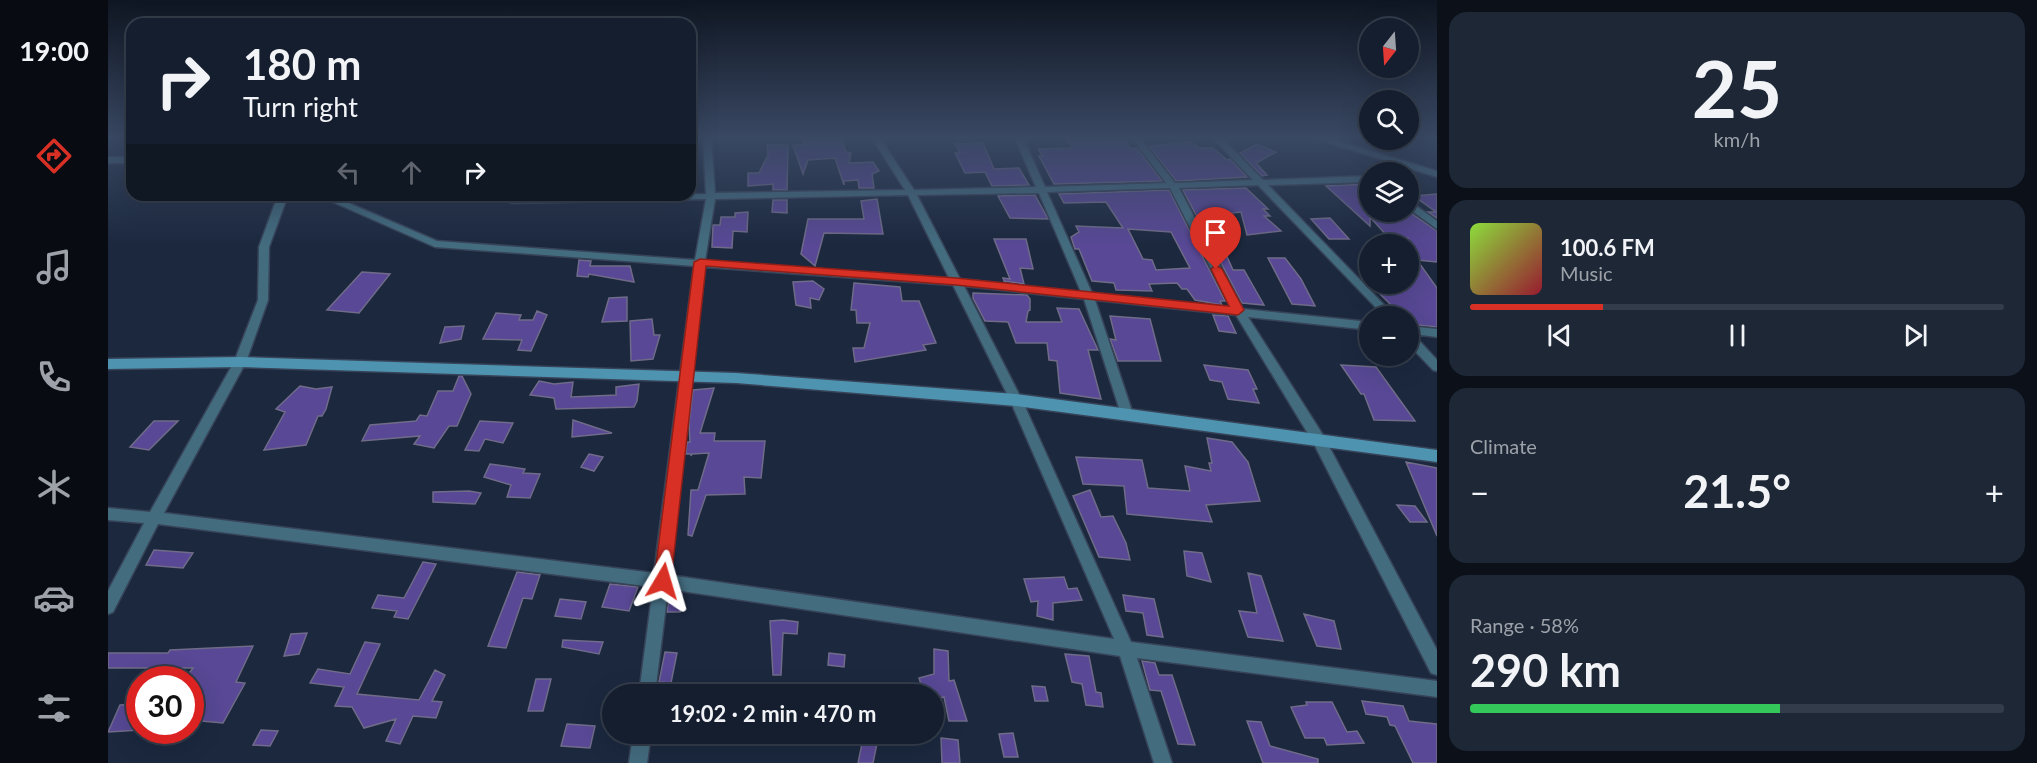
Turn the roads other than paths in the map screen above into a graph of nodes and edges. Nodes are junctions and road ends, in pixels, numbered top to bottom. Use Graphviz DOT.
graph roads {
  1 [pos="709,174"];
  2 [pos="899,174"];
  3 [pos="1034,174"];
  4 [pos="1163,174"];
  5 [pos="1252,174"];
  6 [pos="1359,179"];
  7 [pos="1260,182"];
  8 [pos="1173,186"];
  9 [pos="1041,190"];
  10 [pos="911,192"];
  11 [pos="696,196"];
  12 [pos="711,196"];
  13 [pos="281,201"];
  14 [pos="336,201"];
  15 [pos="1419,212"];
  16 [pos="1437,226"];
  17 [pos="700,262"];
  18 [pos="956,282"];
  19 [pos="1088,295"];
  20 [pos="1380,306"];
  21 [pos="1238,310"];
  22 [pos="1359,325"];
  23 [pos="1419,331"];
  24 [pos="1437,333"];
  25 [pos="1419,348"];
  26 [pos="240,362"];
  27 [pos="108,364"];
  28 [pos="1437,367"];
  29 [pos="687,376"];
  30 [pos="1016,400"];
  31 [pos="1127,414"];
  32 [pos="1318,439"];
  33 [pos="1437,456"];
  34 [pos="108,514"];
  35 [pos="154,518"];
  36 [pos="663,581"];
  37 [pos="108,607"];
  38 [pos="1126,649"];
  39 [pos="1437,667"];
  40 [pos="648,684"];
  41 [pos="1437,689"];
  42 [pos="641,744"];
  43 [pos="638,763"];
  44 [pos="1163,763"];
  1 -- 12 [label="street"];
  2 -- 10 [label="street"];
  3 -- 9 [label="street"];
  4 -- 8 [label="street"];
  5 -- 7 [label="street"];
  6 -- 7 [label="street"];
  7 -- 8 [label="street"];
  7 -- 20 [label="street"];
  8 -- 9 [label="street"];
  8 -- 21 [label="street"];
  9 -- 10 [label="street"];
  9 -- 19 [label="street"];
  10 -- 12 [label="street"];
  10 -- 18 [label="street"];
  11 -- 12 [label="street"];
  12 -- 17 [label="street"];
  13 -- 26 [label="street"];
  14 -- 17 [label="street"];
  15 -- 16 [label="street"];
  17 -- 18 [label="street"];
  17 -- 29 [label="street"];
  18 -- 19 [label="street"];
  18 -- 30 [label="street"];
  19 -- 21 [label="street"];
  19 -- 31 [label="street"];
  21 -- 22 [label="street"];
  21 -- 32 [label="street"];
  23 -- 24 [label="street"];
  25 -- 28 [label="street"];
  26 -- 27 [label="main road"];
  26 -- 29 [label="main road"];
  26 -- 35 [label="street"];
  29 -- 30 [label="main road"];
  29 -- 36 [label="street"];
  30 -- 31 [label="main road"];
  30 -- 38 [label="street"];
  31 -- 32 [label="main road"];
  32 -- 33 [label="main road"];
  32 -- 39 [label="street"];
  34 -- 35 [label="street"];
  35 -- 36 [label="street"];
  35 -- 37 [label="street"];
  36 -- 38 [label="street"];
  36 -- 40 [label="street"];
  38 -- 41 [label="street"];
  38 -- 44 [label="street"];
  42 -- 43 [label="street"];
}
